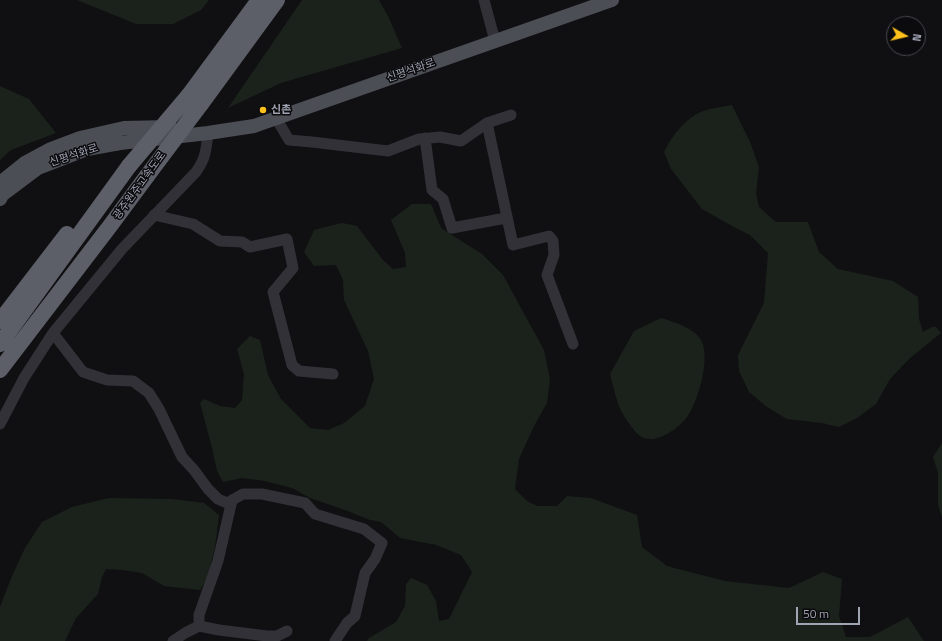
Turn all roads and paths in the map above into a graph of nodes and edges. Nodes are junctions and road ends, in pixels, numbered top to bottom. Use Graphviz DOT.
graph roads {
  1 [pos="259,0"];
  2 [pos="277,0"];
  3 [pos="484,0"];
  4 [pos="612,0"];
  5 [pos="495,41"];
  6 [pos="195,100"];
  7 [pos="511,115"];
  8 [pos="276,118"];
  9 [pos="487,123"];
  10 [pos="208,133"];
  11 [pos="425,138"];
  12 [pos="119,179"];
  13 [pos="0,183"];
  14 [pos="0,199"];
  15 [pos="154,215"];
  16 [pos="506,218"];
  17 [pos="0,321"];
  18 [pos="53,333"];
  19 [pos="0,344"];
  20 [pos="573,344"];
  21 [pos="0,370"];
  22 [pos="333,374"];
  23 [pos="0,424"];
  24 [pos="232,500"];
  25 [pos="199,626"];
  26 [pos="287,630"];
  27 [pos="268,638"];
  28 [pos="173,641"];
  29 [pos="335,641"];
  1 -- 6 [label="highway, 광주원주고속도로"];
  2 -- 6 [label="highway, 광주원주고속도로"];
  3 -- 5 [label="street"];
  4 -- 5 [label="main road, 신평석화로"];
  5 -- 8 [label="main road, 신평석화로"];
  6 -- 12 [label="highway, 광주원주고속도로, bridge"];
  6 -- 21 [label="highway, 광주원주고속도로, bridge"];
  7 -- 9 [label="street"];
  8 -- 10 [label="main road, 신평석화로"];
  8 -- 11 [label="street"];
  9 -- 11 [label="street"];
  9 -- 16 [label="street"];
  10 -- 13 [label="main road, 신평석화로"];
  10 -- 14 [label="main road, 신평석화로"];
  10 -- 15 [label="street"];
  11 -- 16 [label="street"];
  12 -- 17 [label="highway"];
  12 -- 19 [label="highway, 광주원주고속도로"];
  15 -- 18 [label="street"];
  15 -- 22 [label="street"];
  16 -- 20 [label="street"];
  18 -- 23 [label="street"];
  18 -- 24 [label="street"];
  24 -- 25 [label="street"];
  24 -- 29 [label="street"];
  25 -- 27 [label="street"];
  25 -- 28 [label="street"];
  26 -- 27 [label="street"];
}
